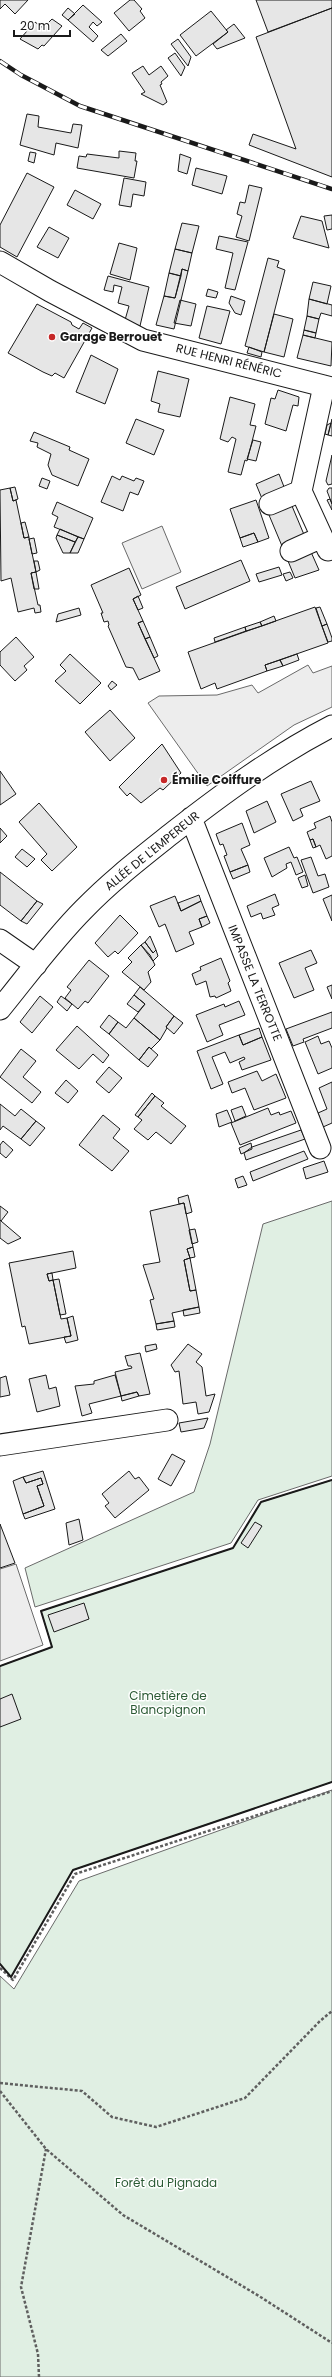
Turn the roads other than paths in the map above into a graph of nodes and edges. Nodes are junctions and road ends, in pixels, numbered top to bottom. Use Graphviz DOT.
graph roads {
  1 [pos="0,262"];
  2 [pos="328,387"];
  3 [pos="301,491"];
  4 [pos="270,504"];
  5 [pos="291,551"];
  6 [pos="332,726"];
  7 [pos="191,818"];
  8 [pos="0,940"];
  9 [pos="36,965"];
  10 [pos="0,1009"];
  11 [pos="320,1148"];
  12 [pos="167,1420"];
  13 [pos="0,1445"];
  1 -- 2 [label="street, RUE HENRI RÉNÉRIC"];
  2 -- 3 [label="street"];
  3 -- 4 [label="street"];
  3 -- 5 [label="street"];
  6 -- 7 [label="street, ALLÉE DE L'EMPEREUR"];
  7 -- 9 [label="street, ALLÉE DE L'EMPEREUR"];
  7 -- 11 [label="street, IMPASSE LA TERROTTE"];
  8 -- 9 [label="street"];
  9 -- 10 [label="street, ALLÉE DE L'EMPEREUR"];
  12 -- 13 [label="street"];
}
